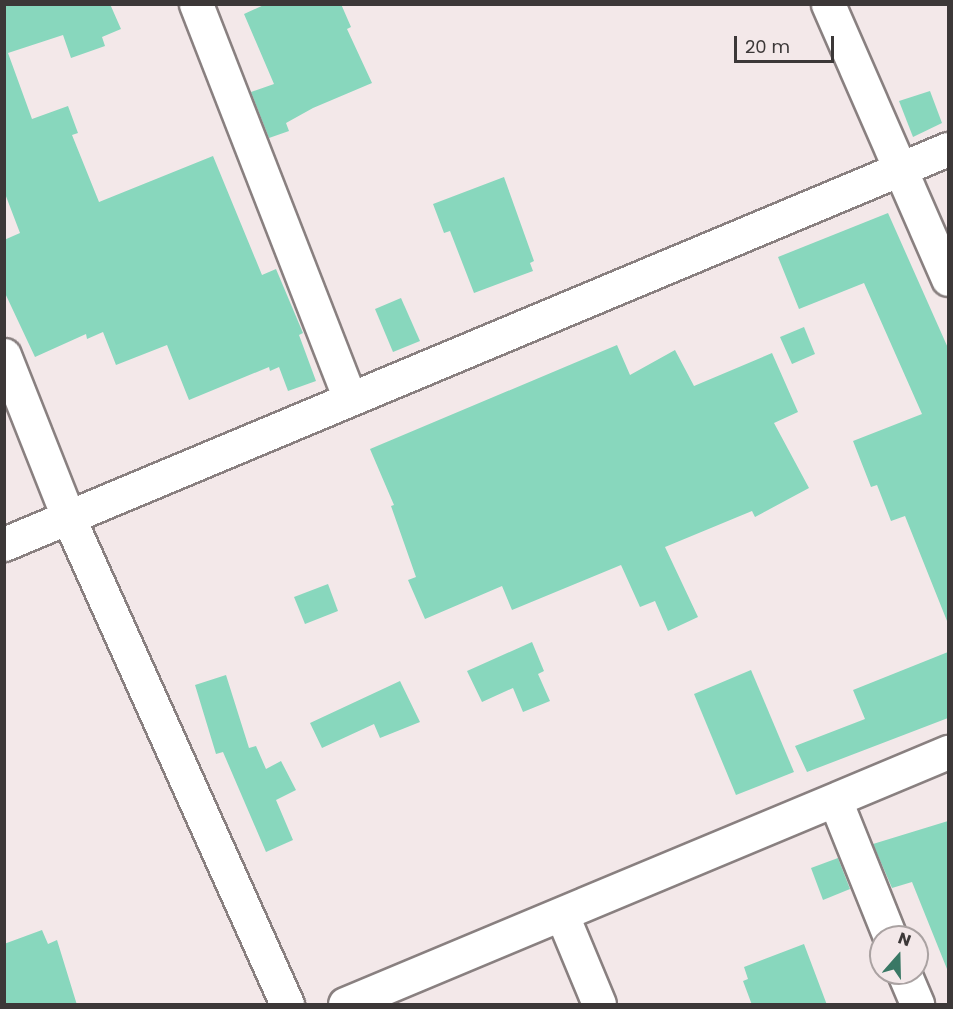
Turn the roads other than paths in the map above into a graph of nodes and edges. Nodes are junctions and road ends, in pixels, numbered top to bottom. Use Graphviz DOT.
graph roads {
  1 [pos="195,4"];
  2 [pos="828,4"];
  3 [pos="948,149"];
  4 [pos="899,170"];
  5 [pos="948,279"];
  6 [pos="4,355"];
  7 [pos="350,398"];
  8 [pos="69,519"];
  9 [pos="4,544"];
  10 [pos="948,752"];
  11 [pos="835,801"];
  12 [pos="562,915"];
  13 [pos="885,925"];
  14 [pos="909,985"];
  15 [pos="287,1005"];
  16 [pos="345,1005"];
  17 [pos="599,1005"];
  18 [pos="917,1005"];
  1 -- 7 [label="street"];
  2 -- 4 [label="street"];
  3 -- 4 [label="street"];
  4 -- 5 [label="street"];
  4 -- 7 [label="street"];
  6 -- 8 [label="street"];
  7 -- 8 [label="street"];
  8 -- 9 [label="street"];
  8 -- 15 [label="street"];
  10 -- 11 [label="street"];
  11 -- 12 [label="street"];
  11 -- 13 [label="street"];
  12 -- 16 [label="street"];
  12 -- 17 [label="street"];
  14 -- 18 [label="street"];
}
